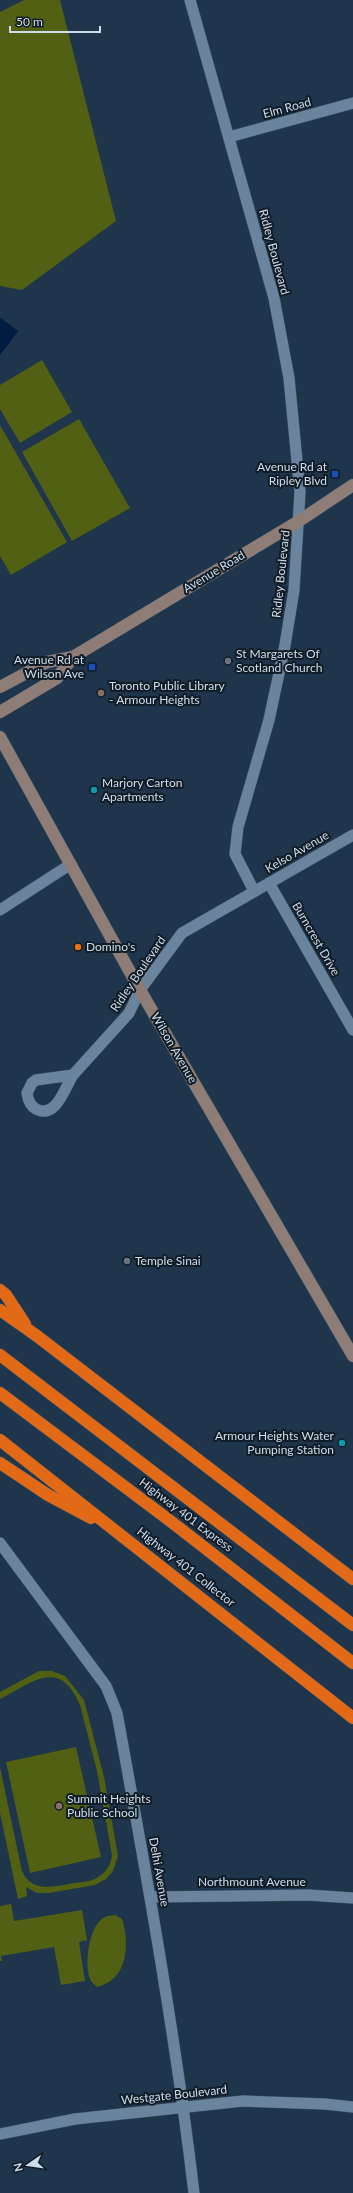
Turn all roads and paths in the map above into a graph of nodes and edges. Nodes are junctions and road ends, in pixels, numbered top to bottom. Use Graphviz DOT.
graph roads {
  1 [pos="190,0"];
  2 [pos="353,103"];
  3 [pos="229,137"];
  4 [pos="353,485"];
  5 [pos="298,521"];
  6 [pos="73,657"];
  7 [pos="0,687"];
  8 [pos="0,712"];
  9 [pos="0,737"];
  10 [pos="353,835"];
  11 [pos="71,864"];
  12 [pos="269,882"];
  13 [pos="254,891"];
  14 [pos="0,910"];
  15 [pos="140,990"];
  16 [pos="353,1030"];
  17 [pos="73,1075"];
  18 [pos="0,1290"];
  19 [pos="0,1310"];
  20 [pos="28,1330"];
  21 [pos="0,1355"];
  22 [pos="353,1356"];
  23 [pos="0,1393"];
  24 [pos="0,1440"];
  25 [pos="0,1463"];
  26 [pos="117,1531"];
  27 [pos="0,1543"];
  28 [pos="353,1579"];
  29 [pos="353,1625"];
  30 [pos="353,1663"];
  31 [pos="353,1718"];
  32 [pos="150,1897"];
  33 [pos="353,1898"];
  34 [pos="184,2106"];
  35 [pos="353,2107"];
  36 [pos="0,2134"];
  37 [pos="194,2193"];
  1 -- 3 [label="street, Ridley Boulevard"];
  2 -- 3 [label="street, Elm Road"];
  3 -- 5 [label="street, Ridley Boulevard"];
  4 -- 5 [label="main road, Avenue Road"];
  5 -- 6 [label="main road, Avenue Road"];
  5 -- 13 [label="street, Ridley Boulevard"];
  6 -- 7 [label="main road, Avenue Road"];
  6 -- 8 [label="main road, Avenue Road"];
  9 -- 11 [label="main road, Wilson Avenue"];
  10 -- 12 [label="street, Kelso Avenue"];
  11 -- 14 [label="street"];
  11 -- 15 [label="main road, Wilson Avenue"];
  12 -- 13 [label="street, Kelso Avenue"];
  12 -- 16 [label="street, Burncrest Drive"];
  13 -- 15 [label="street, Ridley Boulevard"];
  15 -- 17 [label="street, Ridley Boulevard"];
  15 -- 22 [label="main road, Wilson Avenue"];
  18 -- 20 [label="highway"];
  19 -- 20 [label="highway"];
  20 -- 28 [label="highway"];
  21 -- 29 [label="highway, Highway 401 Express"];
  23 -- 30 [label="highway, Highway 401 Express"];
  24 -- 26 [label="highway, Highway 401 Collector"];
  25 -- 26 [label="highway"];
  26 -- 31 [label="highway, Highway 401 Collector"];
  27 -- 32 [label="street, Delhi Avenue"];
  32 -- 33 [label="street, Northmount Avenue"];
  32 -- 34 [label="street, Delhi Avenue"];
  34 -- 35 [label="street, Westgate Boulevard"];
  34 -- 36 [label="street, Westgate Boulevard"];
  34 -- 37 [label="street, Delhi Avenue"];
}
